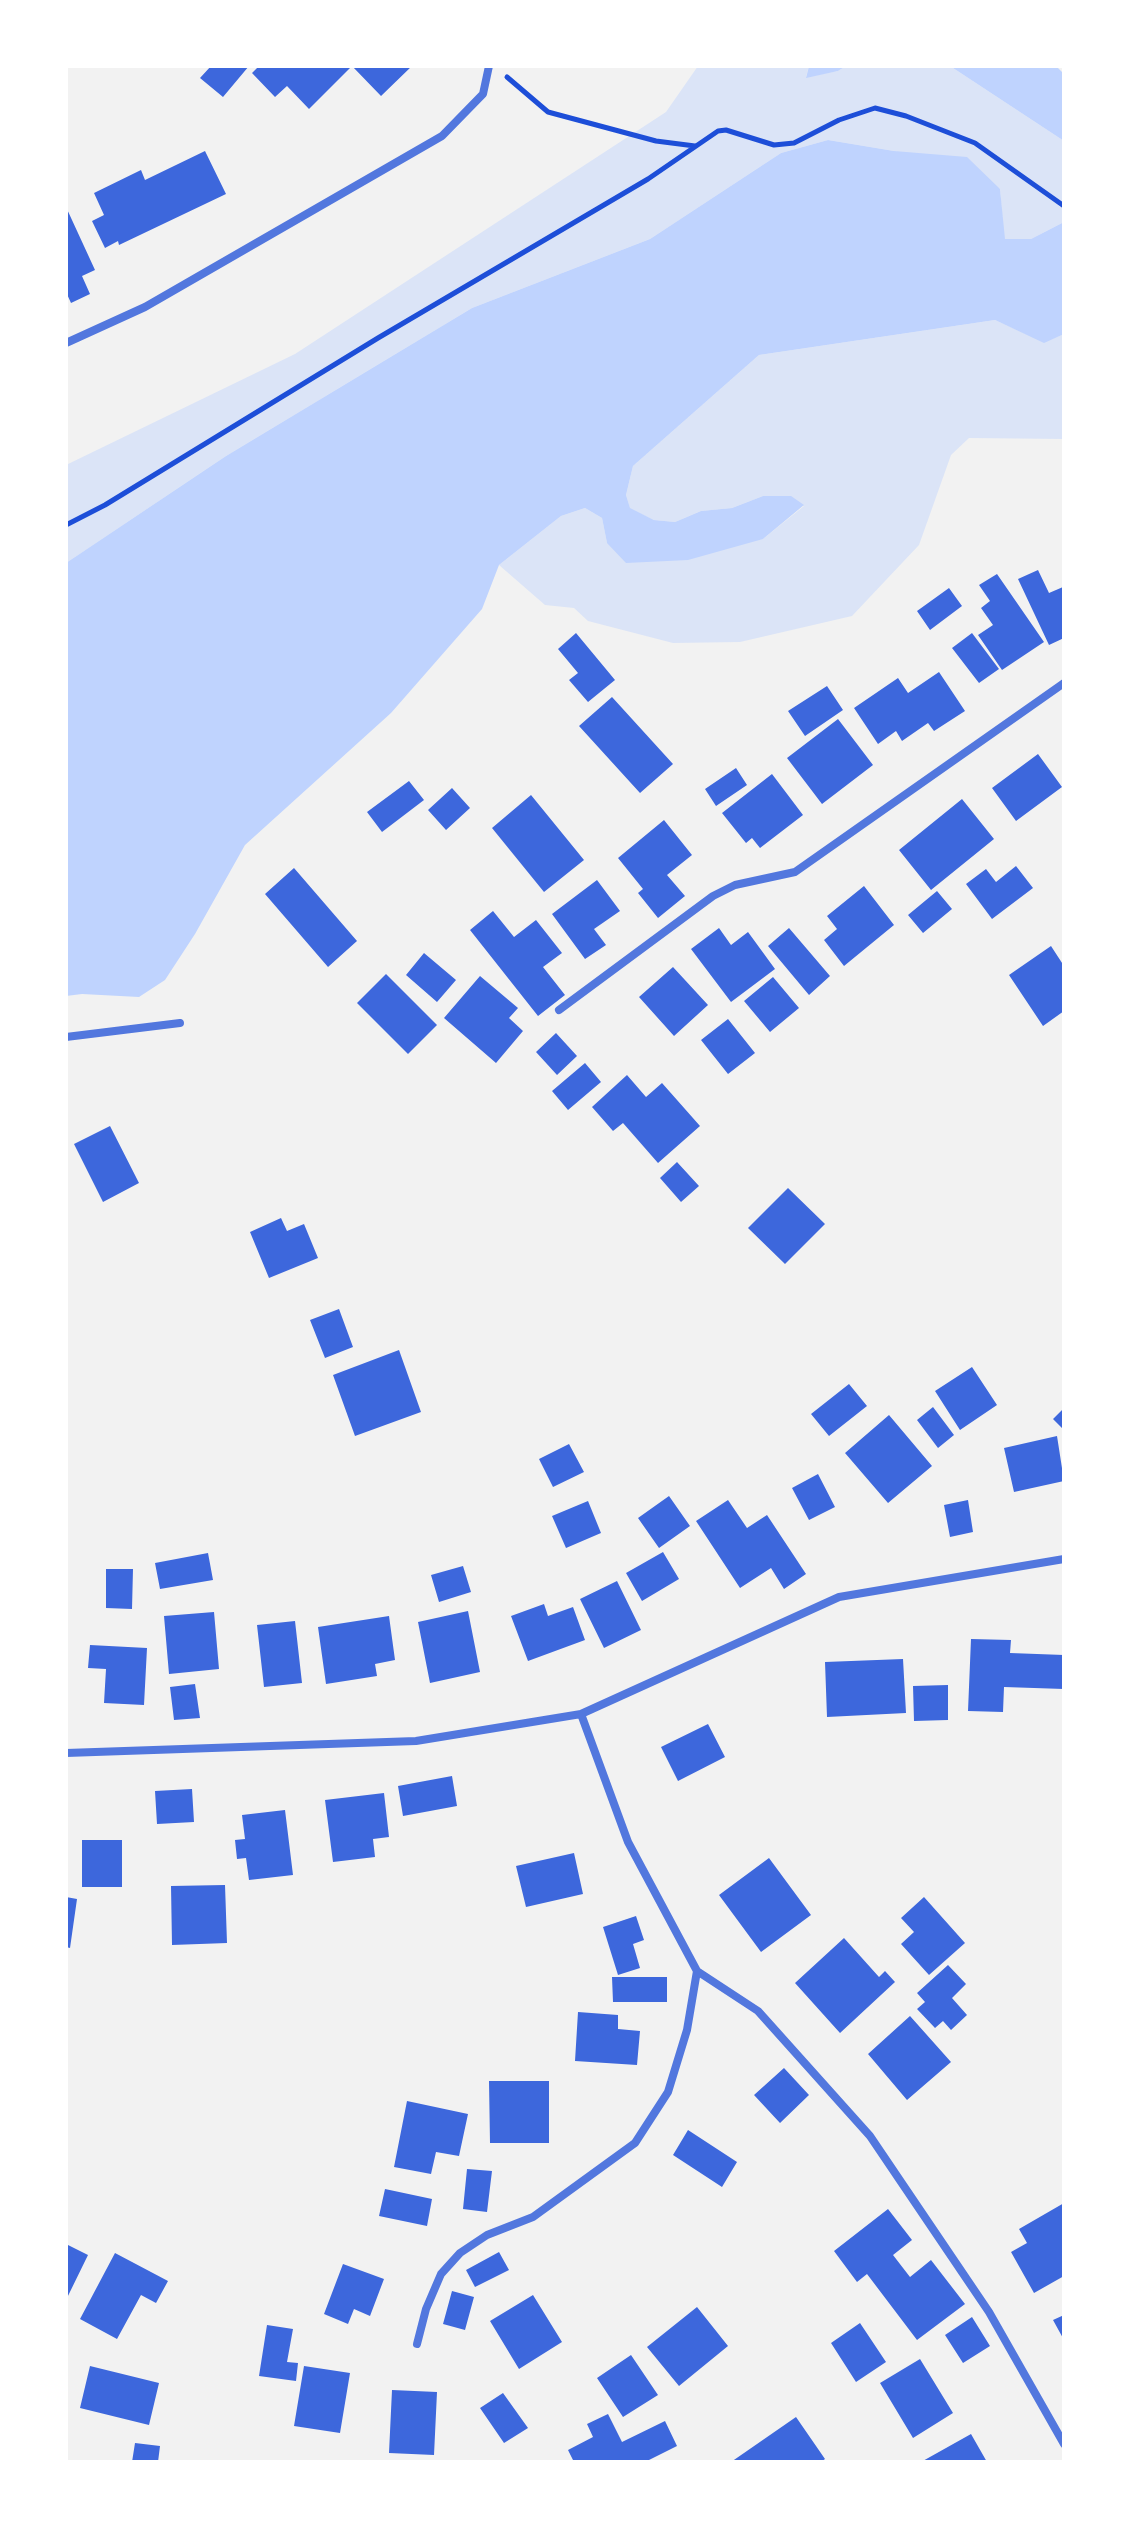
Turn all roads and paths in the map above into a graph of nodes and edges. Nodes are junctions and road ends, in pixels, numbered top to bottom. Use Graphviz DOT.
graph roads {
  1 [pos="489,66"];
  2 [pos="505,75"];
  3 [pos="695,146"];
  4 [pos="1064,206"];
  5 [pos="66,343"];
  6 [pos="66,525"];
  7 [pos="1064,683"];
  8 [pos="559,1010"];
  9 [pos="180,1023"];
  10 [pos="66,1037"];
  11 [pos="1064,1559"];
  12 [pos="581,1714"];
  13 [pos="66,1753"];
  14 [pos="697,1971"];
  15 [pos="417,2344"];
  16 [pos="1064,2444"];
  1 -- 5 [label="street"];
  2 -- 3 [label="path"];
  3 -- 4 [label="path"];
  3 -- 6 [label="path"];
  7 -- 8 [label="street"];
  9 -- 10 [label="street"];
  11 -- 12 [label="street"];
  12 -- 13 [label="street"];
  12 -- 14 [label="street"];
  14 -- 15 [label="street"];
  14 -- 16 [label="street"];
}
